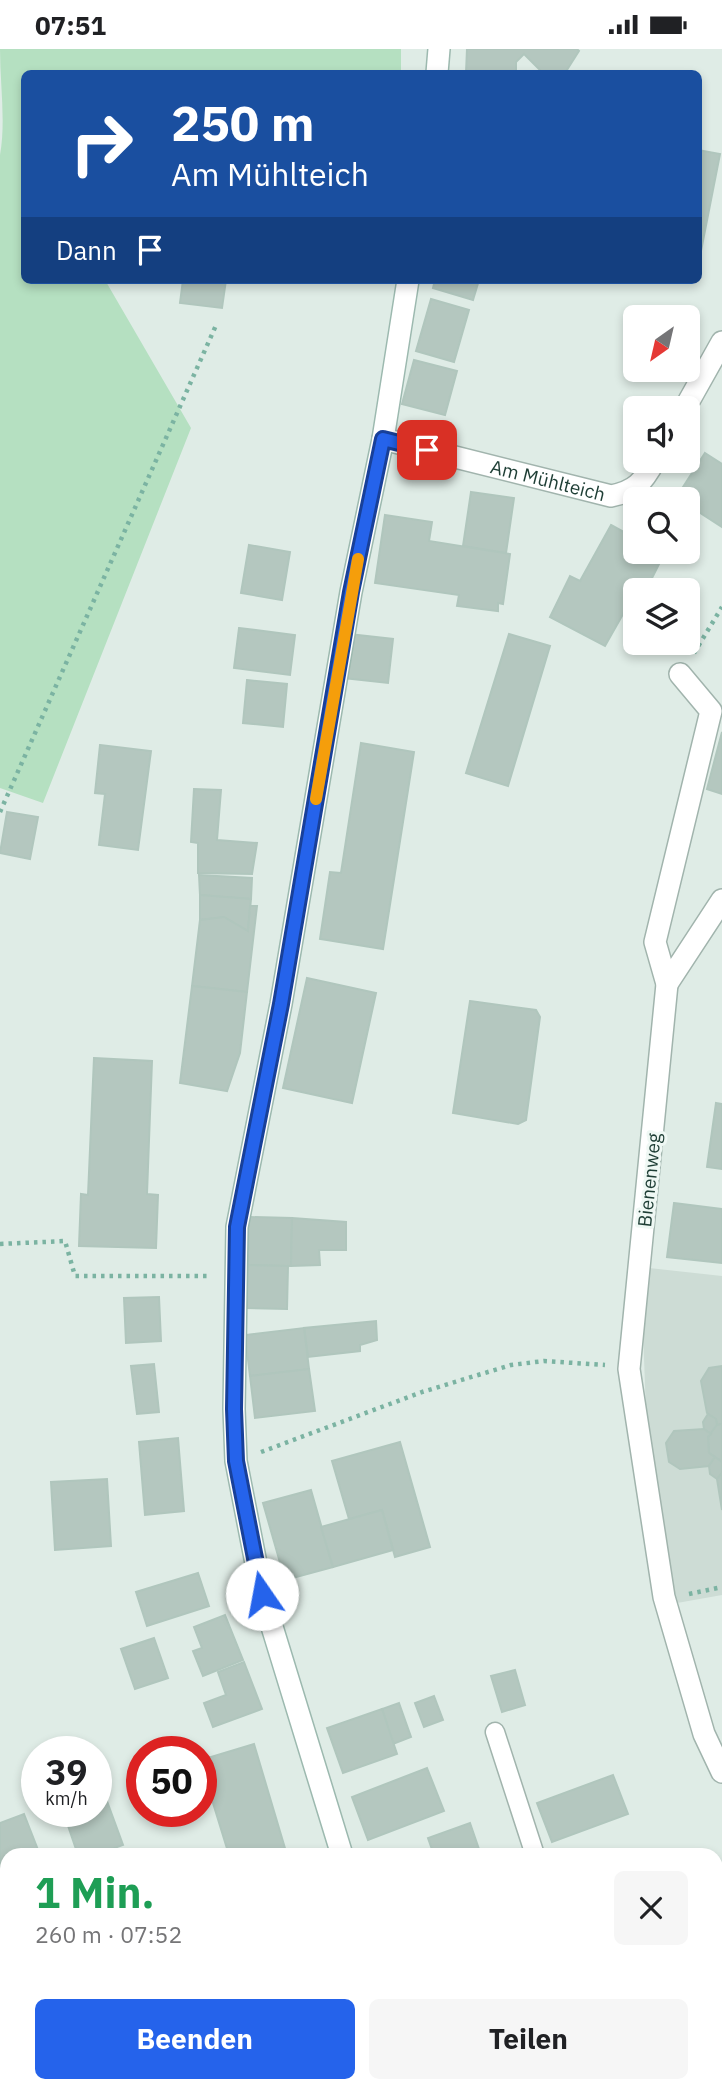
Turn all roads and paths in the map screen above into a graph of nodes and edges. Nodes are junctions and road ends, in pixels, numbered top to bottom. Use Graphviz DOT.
graph roads {
  1 [pos="439,49"];
  2 [pos="437,70"];
  3 [pos="407,284"];
  4 [pos="217,323"];
  5 [pos="722,342"];
  6 [pos="692,396"];
  7 [pos="383,439"];
  8 [pos="648,473"];
  9 [pos="722,607"];
  10 [pos="680,674"];
  11 [pos="0,812"];
  12 [pos="722,900"];
  13 [pos="667,984"];
  14 [pos="0,1244"];
  15 [pos="236,1276"];
  16 [pos="613,1365"];
  17 [pos="236,1461"];
  18 [pos="722,1587"];
  19 [pos="685,1594"];
  20 [pos="495,1732"];
  21 [pos="722,1772"];
  22 [pos="340,1848"];
  23 [pos="533,1848"];
  1 -- 2 [label="main road"];
  3 -- 7 [label="main road"];
  4 -- 11 [label="path"];
  5 -- 6 [label="main road"];
  7 -- 8 [label="main road, Am Mühlteich"];
  7 -- 15 [label="main road"];
  9 -- 10 [label="path"];
  10 -- 13 [label="main road, Bienenweg"];
  12 -- 13 [label="main road"];
  13 -- 21 [label="main road, Bienenweg"];
  14 -- 15 [label="path"];
  15 -- 17 [label="main road"];
  16 -- 17 [label="path"];
  17 -- 22 [label="main road"];
  18 -- 19 [label="path"];
  20 -- 23 [label="lane"];
}
